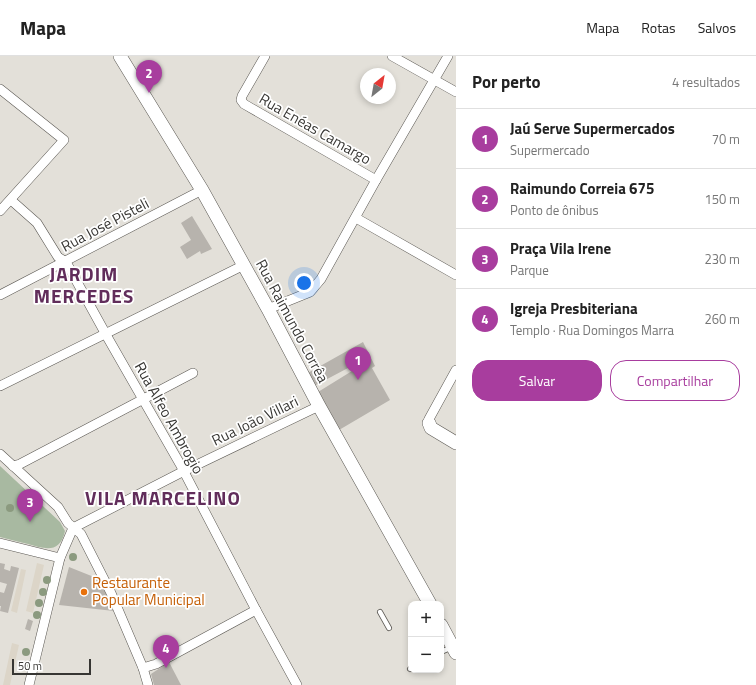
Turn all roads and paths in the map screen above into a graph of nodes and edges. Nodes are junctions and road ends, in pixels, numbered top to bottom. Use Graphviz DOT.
graph roads {
  1 [pos="120,56"];
  2 [pos="265,56"];
  3 [pos="392,56"];
  4 [pos="448,56"];
  5 [pos="434,79"];
  6 [pos="0,89"];
  7 [pos="456,92"];
  8 [pos="376,180"];
  9 [pos="202,190"];
  10 [pos="11,200"];
  11 [pos="0,211"];
  12 [pos="356,218"];
  13 [pos="66,262"];
  14 [pos="244,265"];
  15 [pos="456,276"];
  16 [pos="0,295"];
  17 [pos="268,309"];
  18 [pos="106,334"];
  19 [pos="456,370"];
  20 [pos="193,372"];
  21 [pos="0,386"];
  22 [pos="142,399"];
  23 [pos="320,406"];
  24 [pos="428,423"];
  25 [pos="456,442"];
  26 [pos="0,454"];
  27 [pos="13,466"];
  28 [pos="184,471"];
  29 [pos="74,528"];
  30 [pos="0,543"];
  31 [pos="60,558"];
  32 [pos="428,601"];
  33 [pos="256,610"];
  34 [pos="380,612"];
  35 [pos="389,628"];
  36 [pos="444,634"];
  37 [pos="450,651"];
  38 [pos="143,668"];
  39 [pos="29,685"];
  40 [pos="148,685"];
  41 [pos="297,685"];
  1 -- 9 [label="main road, Rua Raimundo Corrêa"];
  2 -- 8 [label="street, Rua Enéas Camargo"];
  3 -- 5 [label="street"];
  4 -- 5 [label="street"];
  5 -- 7 [label="street"];
  5 -- 8 [label="street"];
  6 -- 10 [label="street"];
  8 -- 12 [label="street"];
  9 -- 13 [label="street, Rua José Pisteli"];
  9 -- 14 [label="main road, Rua Raimundo Corrêa"];
  10 -- 11 [label="street"];
  10 -- 13 [label="street, Rua Alfeo Ambrogio"];
  12 -- 15 [label="street"];
  12 -- 17 [label="street"];
  13 -- 16 [label="street, Rua José Pisteli"];
  13 -- 18 [label="street, Rua Alfeo Ambrogio"];
  14 -- 17 [label="main road, Rua Raimundo Corrêa"];
  14 -- 18 [label="street"];
  17 -- 23 [label="main road, Rua Raimundo Corrêa"];
  18 -- 21 [label="street"];
  18 -- 22 [label="street, Rua Alfeo Ambrogio"];
  19 -- 24 [label="street"];
  20 -- 22 [label="street"];
  22 -- 27 [label="street"];
  22 -- 28 [label="street, Rua Alfeo Ambrogio"];
  23 -- 28 [label="street, Rua João Villari"];
  23 -- 32 [label="main road, Rua Raimundo Corrêa"];
  24 -- 25 [label="main road"];
  26 -- 27 [label="street"];
  27 -- 29 [label="street"];
  28 -- 29 [label="street, Rua João Villari"];
  28 -- 33 [label="street, Rua Alfeo Ambrogio"];
  29 -- 31 [label="street"];
  29 -- 38 [label="street"];
  30 -- 31 [label="street"];
  31 -- 39 [label="street"];
  33 -- 38 [label="street"];
  33 -- 41 [label="street, Rua Alfeo Ambrogio"];
  34 -- 35 [label="lane"];
  36 -- 37 [label="main road"];
  38 -- 40 [label="street"];
}
